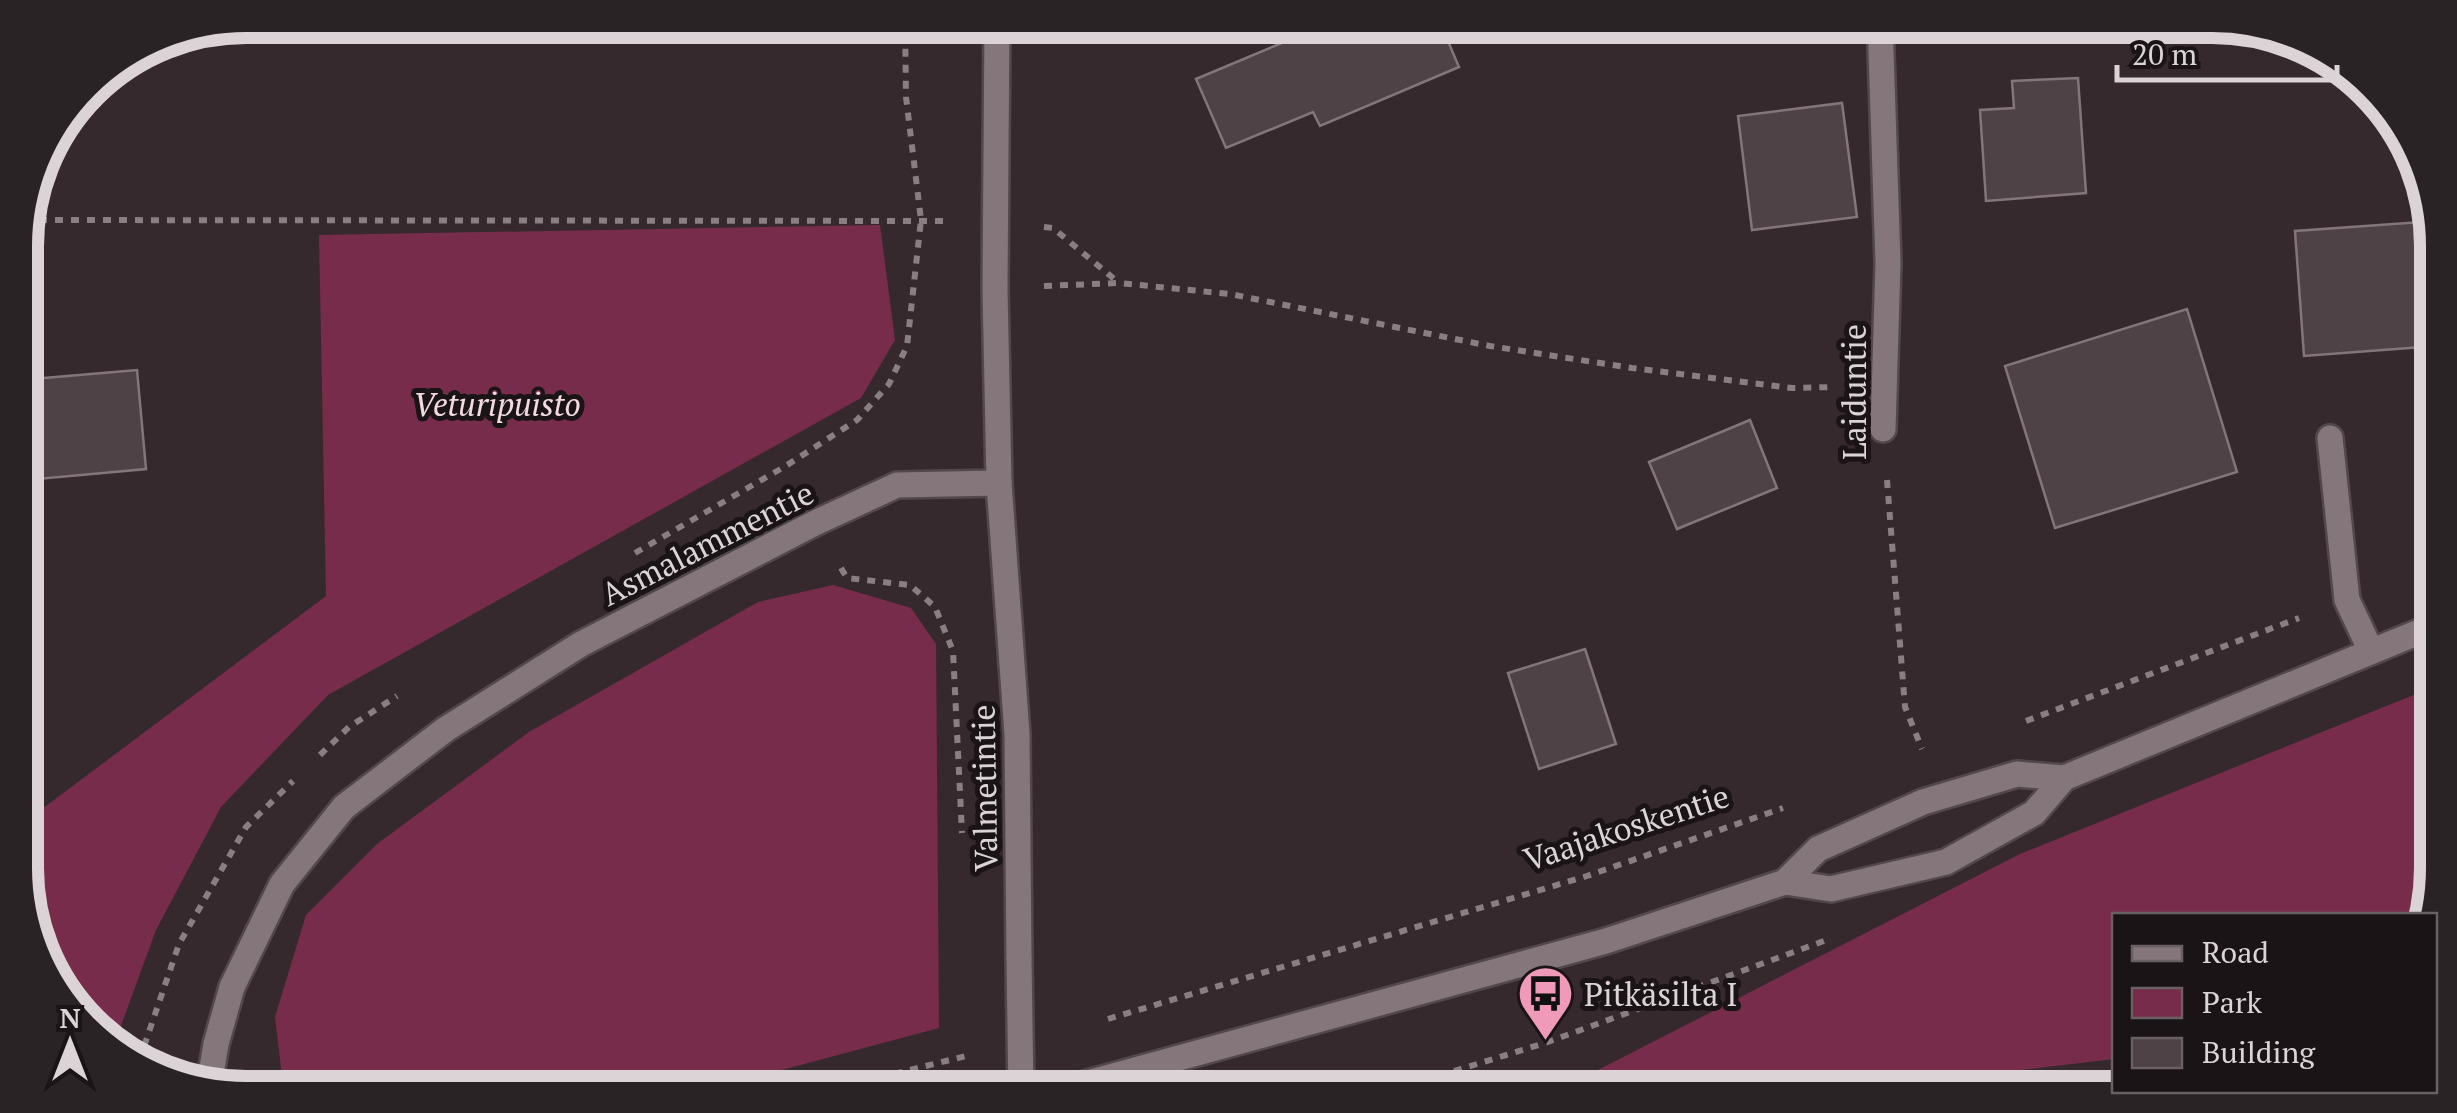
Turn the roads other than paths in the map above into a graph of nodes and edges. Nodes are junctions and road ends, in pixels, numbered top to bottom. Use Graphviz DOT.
graph roads {
  1 [pos="997,38"];
  2 [pos="1881,38"];
  3 [pos="1883,429"];
  4 [pos="2330,438"];
  5 [pos="1000,483"];
  6 [pos="2420,631"];
  7 [pos="2370,651"];
  8 [pos="2064,778"];
  9 [pos="1785,882"];
  10 [pos="211,1073"];
  11 [pos="1021,1076"];
  12 [pos="1115,1076"];
  1 -- 5 [label="street"];
  2 -- 3 [label="street, Laiduntie"];
  4 -- 7 [label="street"];
  5 -- 10 [label="street, Asmalammentie"];
  5 -- 11 [label="street, Valmetintie, bridge"];
  6 -- 7 [label="street"];
  7 -- 8 [label="street"];
  8 -- 9 [label="street"];
  8 -- 9 [label="street"];
  9 -- 12 [label="street"];
}
